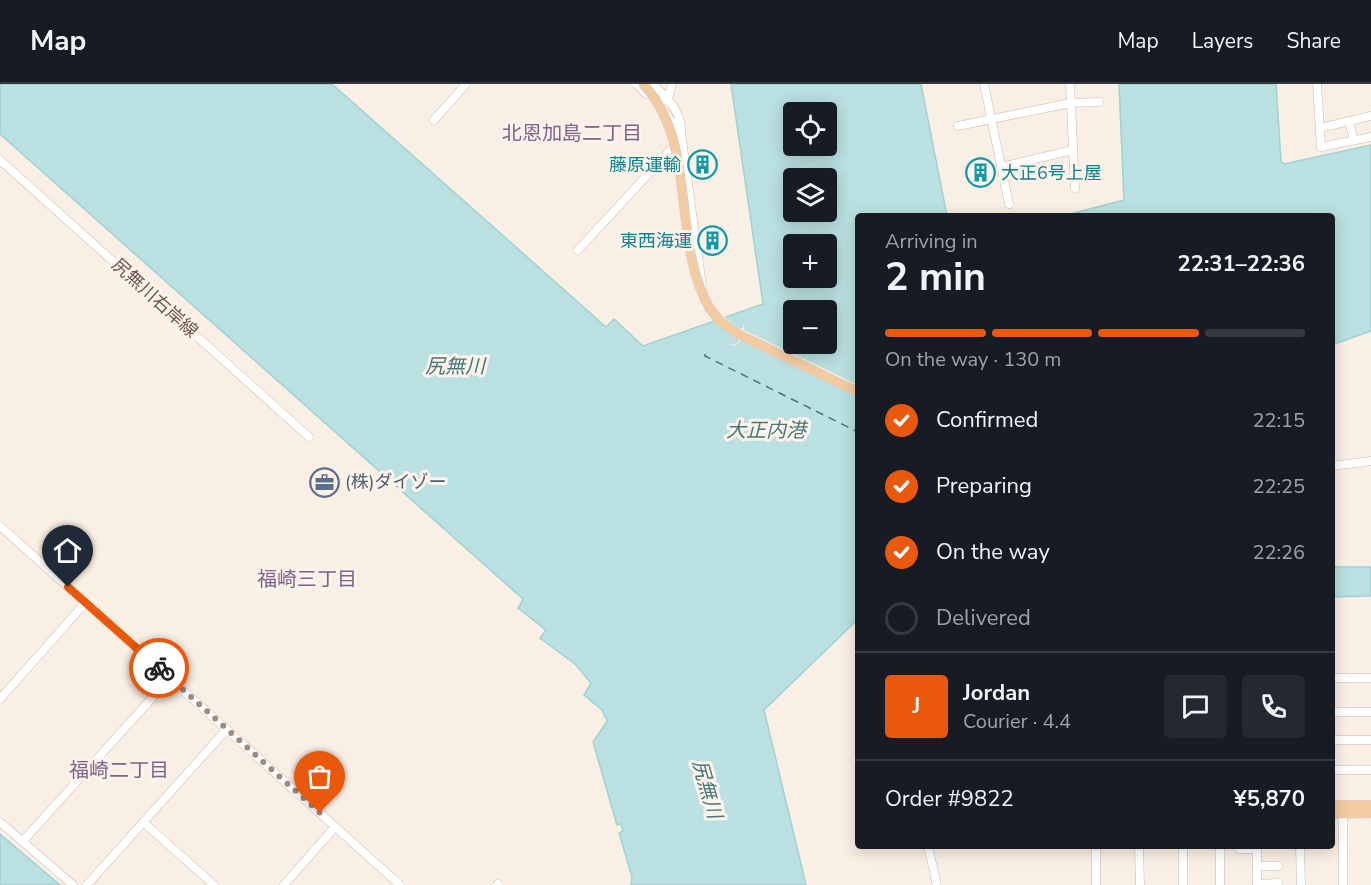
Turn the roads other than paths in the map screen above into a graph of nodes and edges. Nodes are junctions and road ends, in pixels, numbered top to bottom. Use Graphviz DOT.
graph roads {
  1 [pos="466,84"];
  2 [pos="636,84"];
  3 [pos="643,84"];
  4 [pos="652,84"];
  5 [pos="672,84"];
  6 [pos="984,84"];
  7 [pos="1070,84"];
  8 [pos="1317,84"];
  9 [pos="668,99"];
  10 [pos="656,102"];
  11 [pos="1099,102"];
  12 [pos="1071,103"];
  13 [pos="1371,116"];
  14 [pos="434,120"];
  15 [pos="991,120"];
  16 [pos="1349,121"];
  17 [pos="958,126"];
  18 [pos="1320,128"];
  19 [pos="681,135"];
  20 [pos="1371,136"];
  21 [pos="1354,140"];
  22 [pos="1073,150"];
  23 [pos="0,160"];
  24 [pos="1001,167"];
  25 [pos="1075,188"];
  26 [pos="1009,204"];
  27 [pos="578,250"];
  28 [pos="706,315"];
  29 [pos="855,391"];
  30 [pos="309,437"];
  31 [pos="1371,461"];
  32 [pos="1335,466"];
  33 [pos="0,526"];
  34 [pos="85,603"];
  35 [pos="170,678"];
  36 [pos="1335,678"];
  37 [pos="1371,678"];
  38 [pos="0,699"];
  39 [pos="1335,712"];
  40 [pos="1371,712"];
  41 [pos="227,729"];
  42 [pos="1335,740"];
  43 [pos="1371,740"];
  44 [pos="1335,770"];
  45 [pos="1371,770"];
  46 [pos="1371,805"];
  47 [pos="1335,806"];
  48 [pos="1371,813"];
  49 [pos="1335,814"];
  50 [pos="1343,814"];
  51 [pos="0,822"];
  52 [pos="143,822"];
  53 [pos="336,827"];
  54 [pos="24,841"];
  55 [pos="929,849"];
  56 [pos="1096,849"];
  57 [pos="1139,849"];
  58 [pos="1183,849"];
  59 [pos="1220,849"];
  60 [pos="1257,849"];
  61 [pos="1300,849"];
  62 [pos="1257,866"];
  63 [pos="1278,866"];
  64 [pos="399,884"];
  65 [pos="1257,884"];
  66 [pos="1278,884"];
  67 [pos="73,885"];
  68 [pos="87,885"];
  69 [pos="214,885"];
  70 [pos="284,885"];
  71 [pos="937,885"];
  72 [pos="1096,885"];
  73 [pos="1140,885"];
  74 [pos="1183,885"];
  75 [pos="1220,885"];
  76 [pos="1300,885"];
  77 [pos="1343,885"];
  1 -- 14 [label="street"];
  2 -- 10 [label="street"];
  3 -- 29 [label="main road, bridge"];
  4 -- 9 [label="street"];
  5 -- 9 [label="street"];
  6 -- 15 [label="street"];
  7 -- 12 [label="street"];
  8 -- 18 [label="street"];
  9 -- 10 [label="street"];
  9 -- 19 [label="street"];
  10 -- 19 [label="street"];
  11 -- 12 [label="street"];
  12 -- 15 [label="street"];
  12 -- 22 [label="street"];
  13 -- 16 [label="street"];
  15 -- 17 [label="street"];
  15 -- 24 [label="street"];
  16 -- 18 [label="street"];
  16 -- 21 [label="street"];
  18 -- 21 [label="street"];
  19 -- 27 [label="street"];
  19 -- 28 [label="street"];
  20 -- 21 [label="street"];
  22 -- 24 [label="street"];
  22 -- 25 [label="street"];
  23 -- 30 [label="street, 尻無川右岸線"];
  24 -- 26 [label="street"];
  31 -- 32 [label="street"];
  33 -- 34 [label="street"];
  34 -- 35 [label="street"];
  34 -- 38 [label="street"];
  35 -- 41 [label="street"];
  35 -- 54 [label="street"];
  36 -- 37 [label="street"];
  39 -- 40 [label="street"];
  41 -- 52 [label="street"];
  41 -- 53 [label="street"];
  42 -- 43 [label="street"];
  44 -- 45 [label="street"];
  46 -- 47 [label="main road"];
  48 -- 50 [label="main road"];
  49 -- 50 [label="main road"];
  50 -- 77 [label="street"];
  51 -- 54 [label="street"];
  52 -- 68 [label="street"];
  52 -- 69 [label="street"];
  53 -- 64 [label="street"];
  53 -- 70 [label="street"];
  54 -- 67 [label="street"];
  55 -- 71 [label="street"];
  56 -- 72 [label="street"];
  57 -- 73 [label="street"];
  58 -- 74 [label="street"];
  59 -- 75 [label="street"];
  60 -- 62 [label="street"];
  61 -- 76 [label="street"];
  62 -- 63 [label="street"];
  62 -- 65 [label="street"];
  65 -- 66 [label="street"];
}
